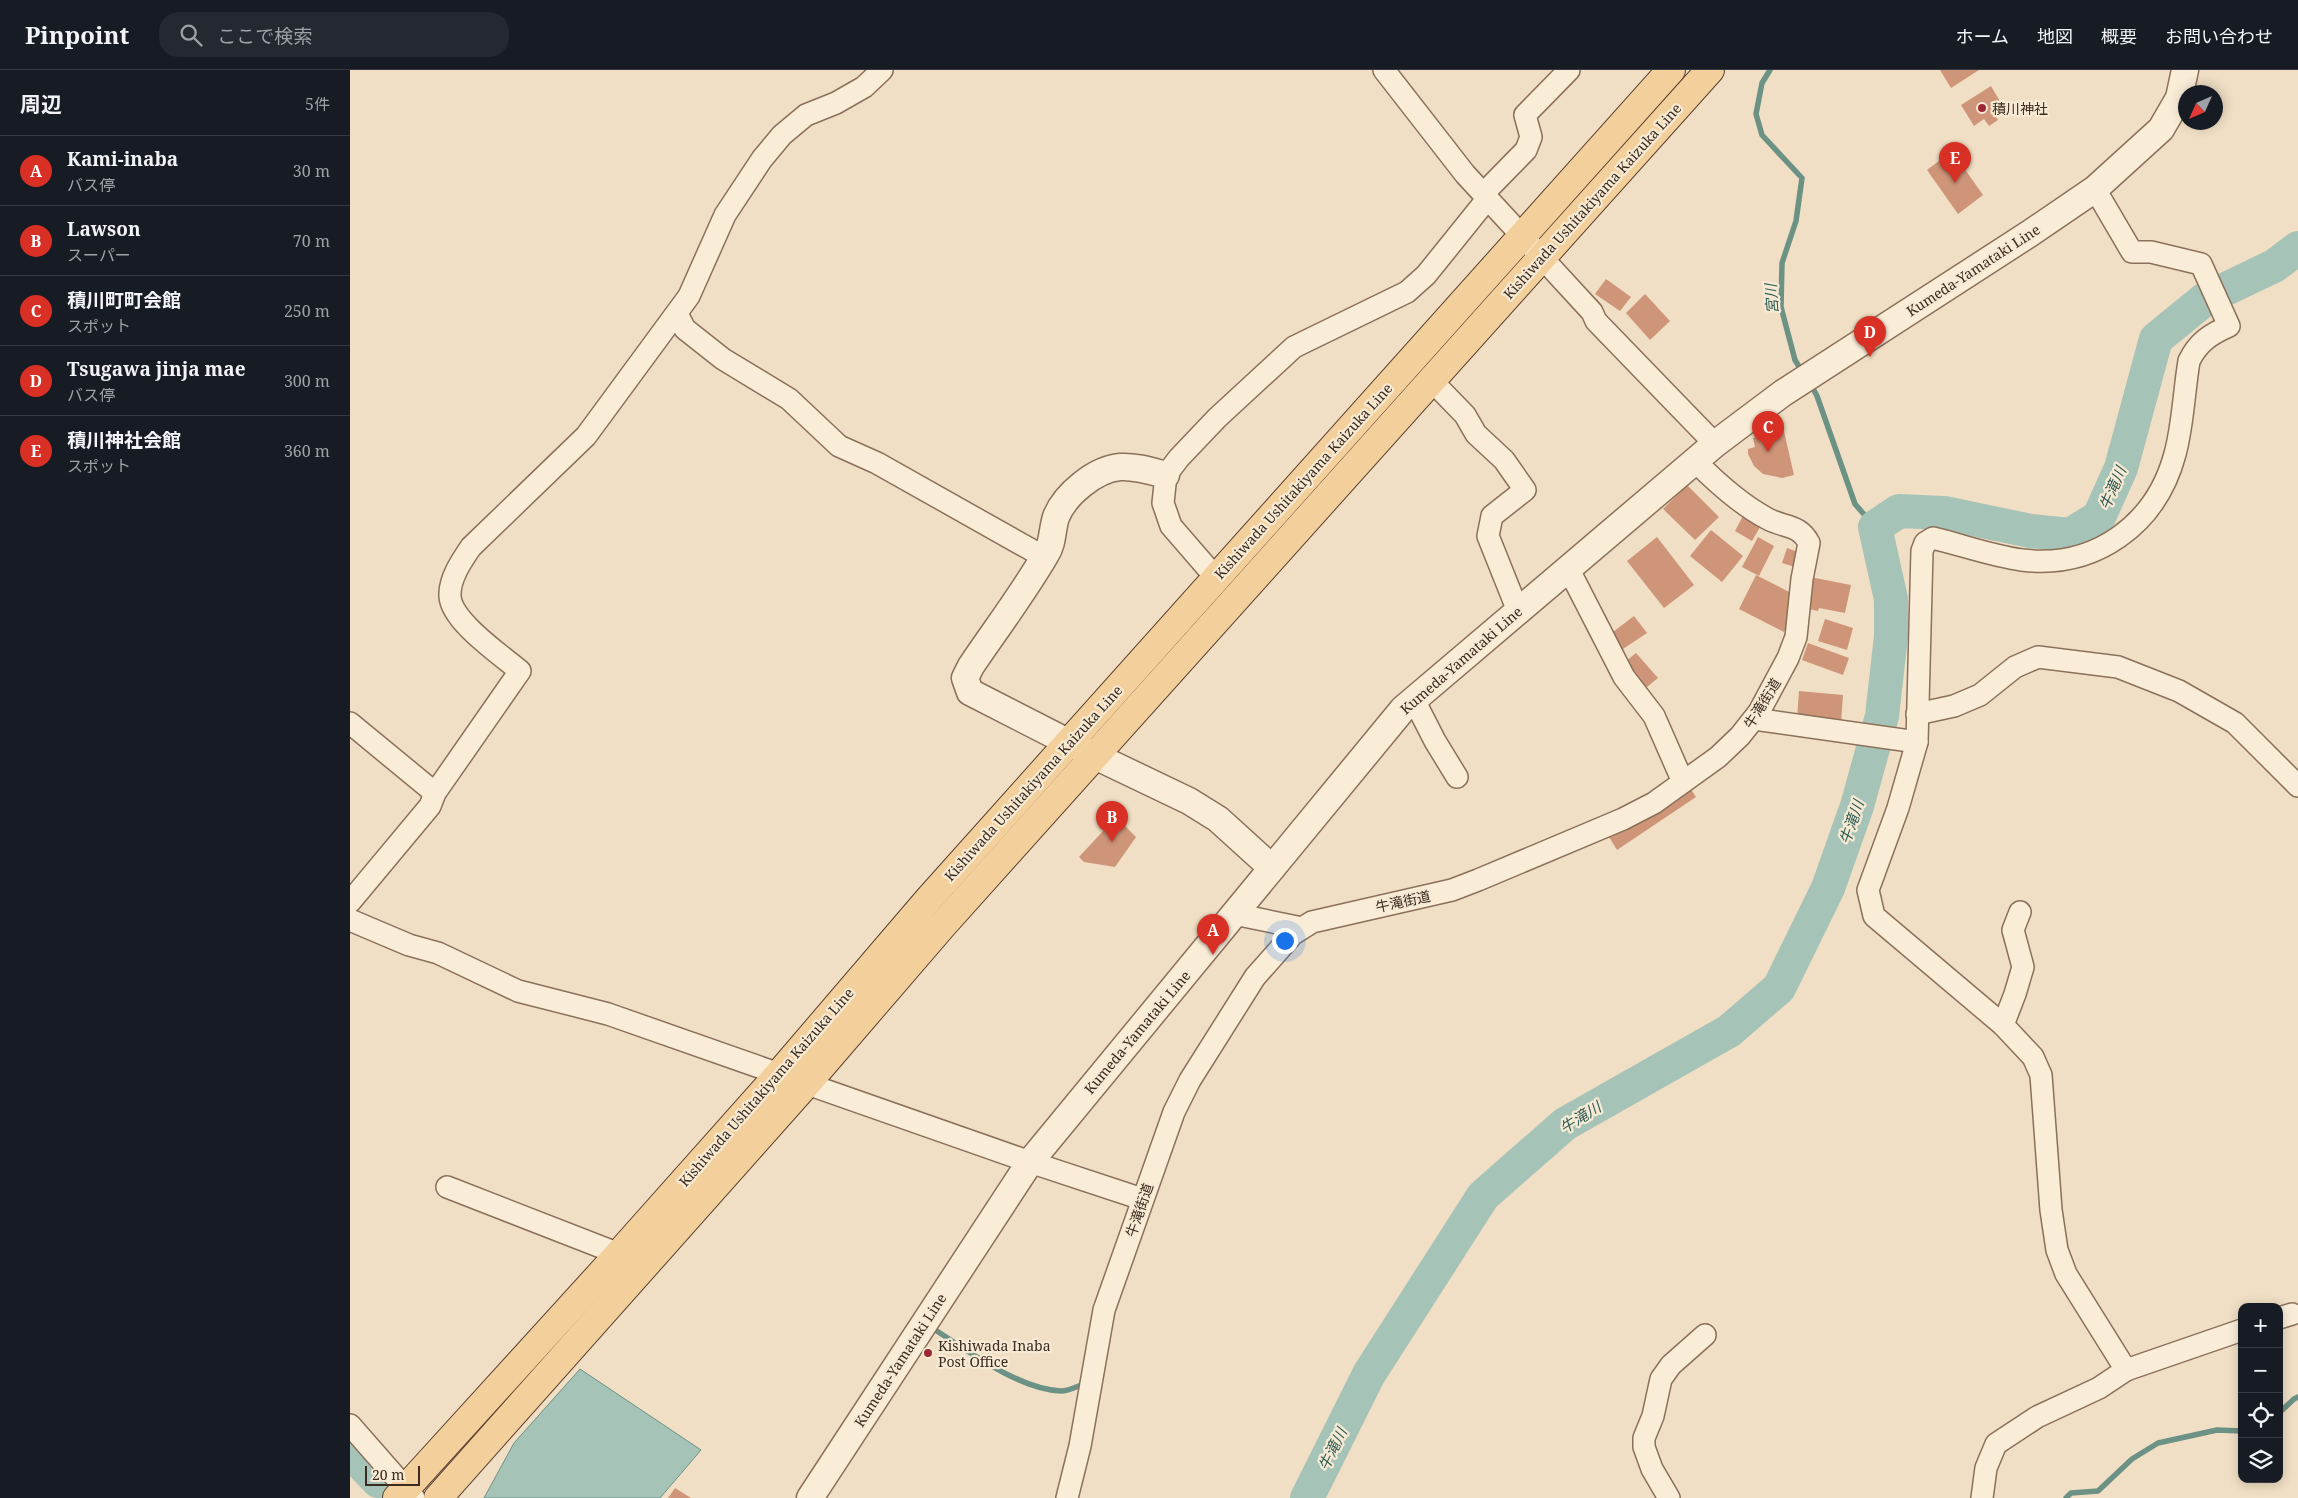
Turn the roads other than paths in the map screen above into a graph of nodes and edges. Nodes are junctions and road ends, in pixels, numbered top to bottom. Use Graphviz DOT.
graph roads {
  1 [pos="882,70"];
  2 [pos="1384,70"];
  3 [pos="1569,70"];
  4 [pos="1671,70"];
  5 [pos="1710,70"];
  6 [pos="2184,70"];
  7 [pos="2095,189"];
  8 [pos="1486,196"];
  9 [pos="1523,236"];
  10 [pos="1542,256"];
  11 [pos="677,314"];
  12 [pos="1432,381"];
  13 [pos="1715,444"];
  14 [pos="1696,462"];
  15 [pos="1166,476"];
  16 [pos="1044,557"];
  17 [pos="1568,568"];
  18 [pos="1216,578"];
  19 [pos="1518,611"];
  20 [pos="1414,700"];
  21 [pos="1917,714"];
  22 [pos="1754,719"];
  23 [pos="350,723"];
  24 [pos="1069,742"];
  25 [pos="1917,742"];
  26 [pos="1095,756"];
  27 [pos="1457,777"];
  28 [pos="1683,782"];
  29 [pos="2298,786"];
  30 [pos="434,794"];
  31 [pos="1272,868"];
  32 [pos="350,902"];
  33 [pos="2020,912"];
  34 [pos="1234,914"];
  35 [pos="350,920"];
  36 [pos="1302,928"];
  37 [pos="2003,1025"];
  38 [pos="780,1073"];
  39 [pos="807,1083"];
  40 [pos="1030,1162"];
  41 [pos="447,1187"];
  42 [pos="1142,1199"];
  43 [pos="619,1254"];
  44 [pos="2238,1331"];
  45 [pos="1705,1335"];
  46 [pos="2126,1370"];
  47 [pos="350,1425"];
  48 [pos="406,1495"];
  49 [pos="438,1498"];
  50 [pos="810,1498"];
  51 [pos="1067,1498"];
  52 [pos="1669,1498"];
  53 [pos="1982,1498"];
  1 -- 11 [label="street"];
  2 -- 8 [label="street"];
  3 -- 8 [label="street"];
  4 -- 9 [label="main road, Kishiwada Ushitakiyama Kaizuka Line"];
  5 -- 10 [label="main road, Kishiwada Ushitakiyama Kaizuka Line"];
  6 -- 7 [label="street, Kumeda-Yamataki Line"];
  7 -- 13 [label="street, Kumeda-Yamataki Line"];
  7 -- 21 [label="street"];
  8 -- 9 [label="street"];
  8 -- 15 [label="street"];
  9 -- 10 [label="street"];
  9 -- 18 [label="main road, Kishiwada Ushitakiyama Kaizuka Line"];
  10 -- 12 [label="main road, Kishiwada Ushitakiyama Kaizuka Line"];
  10 -- 13 [label="street"];
  11 -- 16 [label="street"];
  11 -- 30 [label="street"];
  12 -- 19 [label="street"];
  12 -- 26 [label="main road, Kishiwada Ushitakiyama Kaizuka Line"];
  13 -- 14 [label="street, Kumeda-Yamataki Line"];
  14 -- 17 [label="street, Kumeda-Yamataki Line"];
  14 -- 22 [label="street, 牛滝街道"];
  15 -- 16 [label="street"];
  15 -- 18 [label="street"];
  16 -- 24 [label="street"];
  17 -- 19 [label="street, Kumeda-Yamataki Line"];
  17 -- 28 [label="street"];
  18 -- 24 [label="main road, Kishiwada Ushitakiyama Kaizuka Line"];
  19 -- 20 [label="street, Kumeda-Yamataki Line"];
  20 -- 27 [label="street"];
  20 -- 31 [label="street, Kumeda-Yamataki Line"];
  21 -- 25 [label="street"];
  21 -- 29 [label="street"];
  22 -- 25 [label="street"];
  22 -- 28 [label="street, 牛滝街道"];
  23 -- 30 [label="street"];
  24 -- 26 [label="street"];
  24 -- 38 [label="main road, Kishiwada Ushitakiyama Kaizuka Line"];
  25 -- 37 [label="street"];
  26 -- 31 [label="street"];
  26 -- 39 [label="main road, Kishiwada Ushitakiyama Kaizuka Line"];
  28 -- 36 [label="street, 牛滝街道"];
  30 -- 32 [label="street"];
  31 -- 34 [label="street, Kumeda-Yamataki Line"];
  33 -- 37 [label="street"];
  34 -- 36 [label="street"];
  34 -- 40 [label="street, Kumeda-Yamataki Line"];
  35 -- 38 [label="street"];
  36 -- 42 [label="street, 牛滝街道"];
  37 -- 46 [label="street"];
  38 -- 39 [label="street"];
  38 -- 43 [label="main road, Kishiwada Ushitakiyama Kaizuka Line"];
  39 -- 40 [label="street"];
  39 -- 49 [label="main road, Kishiwada Ushitakiyama Kaizuka Line"];
  40 -- 42 [label="street"];
  40 -- 50 [label="street, Kumeda-Yamataki Line"];
  41 -- 43 [label="street"];
  42 -- 51 [label="street, 牛滝街道"];
  43 -- 48 [label="main road, Kishiwada Ushitakiyama Kaizuka Line"];
  44 -- 46 [label="street"];
  45 -- 52 [label="street"];
  46 -- 53 [label="street"];
  47 -- 48 [label="street"];
}
